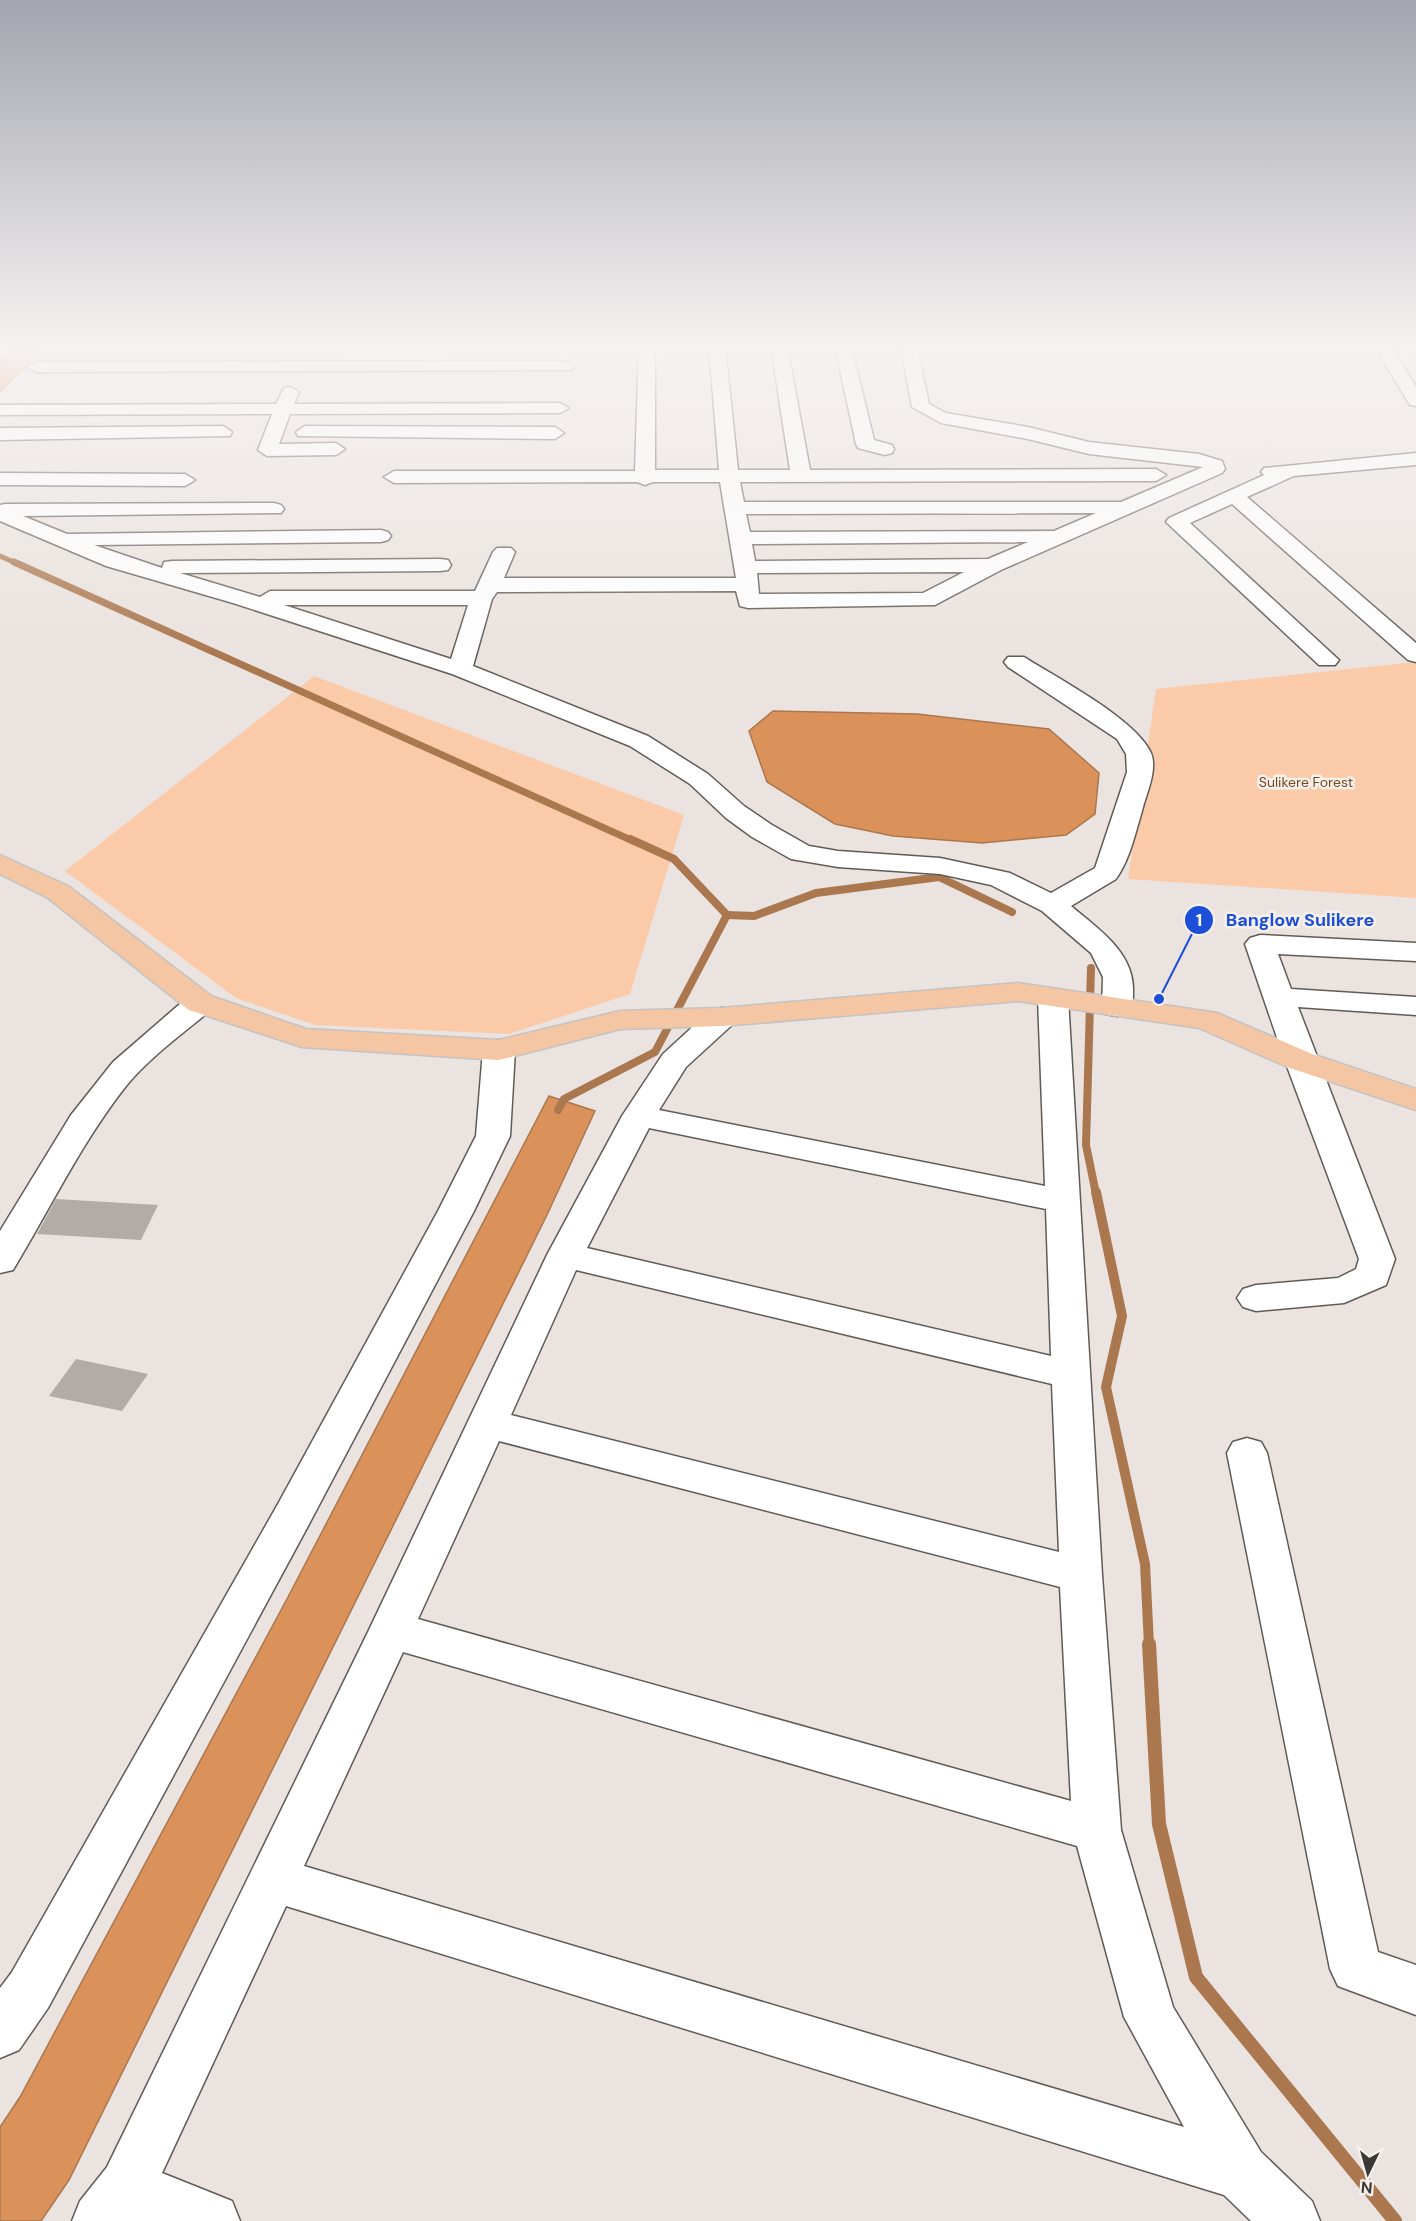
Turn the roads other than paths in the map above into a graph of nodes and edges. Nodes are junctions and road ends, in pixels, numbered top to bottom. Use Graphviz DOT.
graph roads {
  1 [pos="267,450"];
  2 [pos="545,450"];
  3 [pos="645,450"];
  4 [pos="726,450"];
  5 [pos="796,450"];
  6 [pos="884,450"];
  7 [pos="1100,450"];
  8 [pos="131,451"];
  9 [pos="0,452"];
  10 [pos="543,454"];
  11 [pos="1416,459"];
  12 [pos="1292,470"];
  13 [pos="1209,472"];
  14 [pos="869,475"];
  15 [pos="801,476"];
  16 [pos="394,477"];
  17 [pos="729,477"];
  18 [pos="0,479"];
  19 [pos="645,479"];
  20 [pos="185,480"];
  21 [pos="1234,496"];
  22 [pos="1128,507"];
  23 [pos="735,508"];
  24 [pos="274,509"];
  25 [pos="0,512"];
  26 [pos="1062,536"];
  27 [pos="381,537"];
  28 [pos="740,538"];
  29 [pos="61,539"];
  30 [pos="504,552"];
  31 [pos="440,565"];
  32 [pos="993,565"];
  33 [pos="137,568"];
  34 [pos="746,576"];
  35 [pos="486,591"];
  36 [pos="241,598"];
  37 [pos="1416,655"];
  38 [pos="1327,660"];
  39 [pos="1016,662"];
  40 [pos="460,669"];
  41 [pos="0,863"];
  42 [pos="1052,905"];
  43 [pos="1416,952"];
  44 [pos="1279,997"];
  45 [pos="1053,998"];
  46 [pos="200,1004"];
  47 [pos="1117,1007"];
  48 [pos="1408,1007"];
  49 [pos="722,1017"];
  50 [pos="499,1050"];
  51 [pos="1300,1061"];
  52 [pos="1416,1100"];
  53 [pos="639,1116"];
  54 [pos="1063,1201"];
  55 [pos="565,1255"];
  56 [pos="0,1261"];
  57 [pos="1256,1298"];
  58 [pos="1071,1375"];
  59 [pos="485,1423"];
  60 [pos="1247,1453"];
  61 [pos="1081,1575"];
  62 [pos="391,1630"];
  63 [pos="1097,1830"];
  64 [pos="271,1879"];
  65 [pos="1416,1990"];
  66 [pos="0,2032"];
  67 [pos="1241,2172"];
  68 [pos="113,2204"];
  69 [pos="212,2221"];
  70 [pos="1292,2221"];
  1 -- 10 [label="street"];
  2 -- 10 [label="street"];
  3 -- 19 [label="street"];
  4 -- 17 [label="street"];
  5 -- 15 [label="street"];
  6 -- 14 [label="street"];
  7 -- 13 [label="street"];
  8 -- 9 [label="street"];
  10 -- 16 [label="street"];
  10 -- 19 [label="street"];
  11 -- 12 [label="street"];
  12 -- 13 [label="street"];
  12 -- 21 [label="street"];
  13 -- 14 [label="street"];
  13 -- 22 [label="street"];
  14 -- 15 [label="street"];
  15 -- 17 [label="street"];
  17 -- 19 [label="street"];
  17 -- 23 [label="street"];
  18 -- 20 [label="street"];
  21 -- 37 [label="street"];
  21 -- 38 [label="street"];
  22 -- 23 [label="street"];
  22 -- 26 [label="street"];
  23 -- 28 [label="street"];
  24 -- 25 [label="street"];
  25 -- 29 [label="street"];
  26 -- 28 [label="street"];
  26 -- 32 [label="street"];
  27 -- 29 [label="street"];
  28 -- 34 [label="street"];
  29 -- 33 [label="street"];
  30 -- 35 [label="street"];
  31 -- 33 [label="street"];
  32 -- 34 [label="street"];
  32 -- 34 [label="street"];
  33 -- 36 [label="street"];
  34 -- 35 [label="street"];
  35 -- 36 [label="street"];
  35 -- 40 [label="street"];
  36 -- 40 [label="street"];
  39 -- 42 [label="street"];
  40 -- 42 [label="street"];
  41 -- 46 [label="main road"];
  42 -- 47 [label="street"];
  43 -- 44 [label="street"];
  44 -- 48 [label="street"];
  44 -- 51 [label="street"];
  45 -- 47 [label="main road"];
  45 -- 49 [label="main road"];
  45 -- 54 [label="street"];
  46 -- 50 [label="main road"];
  46 -- 56 [label="street"];
  47 -- 51 [label="main road"];
  49 -- 50 [label="main road"];
  49 -- 53 [label="street"];
  50 -- 66 [label="street"];
  51 -- 52 [label="main road"];
  51 -- 57 [label="street"];
  53 -- 54 [label="street"];
  53 -- 55 [label="street"];
  54 -- 58 [label="street"];
  55 -- 58 [label="street"];
  55 -- 59 [label="street"];
  58 -- 61 [label="street"];
  59 -- 61 [label="street"];
  59 -- 62 [label="street"];
  60 -- 65 [label="street"];
  61 -- 63 [label="street"];
  62 -- 63 [label="street"];
  62 -- 64 [label="street"];
  63 -- 67 [label="street"];
  64 -- 67 [label="street"];
  64 -- 68 [label="street"];
  67 -- 70 [label="street"];
  68 -- 69 [label="street"];
}
